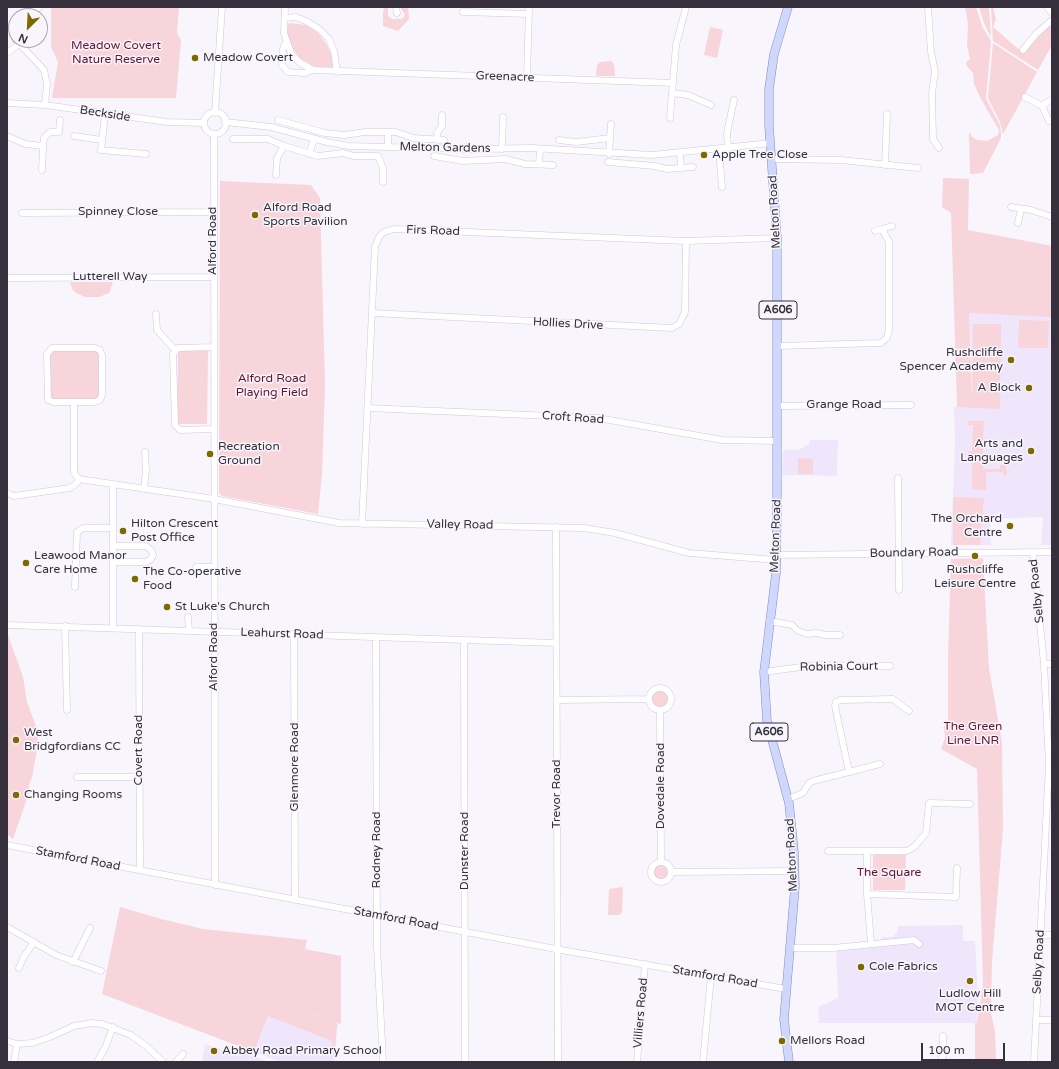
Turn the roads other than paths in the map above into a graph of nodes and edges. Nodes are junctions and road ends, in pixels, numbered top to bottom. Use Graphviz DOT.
graph roads {
  1 [pos="222,7"];
  2 [pos="285,7"];
  3 [pos="529,7"];
  4 [pos="686,7"];
  5 [pos="788,7"];
  6 [pos="928,7"];
  7 [pos="1047,7"];
  8 [pos="463,12"];
  9 [pos="1052,13"];
  10 [pos="529,14"];
  11 [pos="284,18"];
  12 [pos="1052,20"];
  13 [pos="286,42"];
  14 [pos="24,48"];
  15 [pos="1023,50"];
  16 [pos="313,70"];
  17 [pos="337,72"];
  18 [pos="527,78"];
  19 [pos="673,83"];
  20 [pos="672,93"];
  21 [pos="709,95"];
  22 [pos="1025,97"];
  23 [pos="1052,99"];
  24 [pos="734,100"];
  25 [pos="706,101"];
  26 [pos="7,104"];
  27 [pos="45,105"];
  28 [pos="711,106"];
  29 [pos="1042,106"];
  30 [pos="215,113"];
  31 [pos="887,114"];
  32 [pos="105,115"];
  33 [pos="442,115"];
  34 [pos="503,117"];
  35 [pos="670,118"];
  36 [pos="60,120"];
  37 [pos="278,120"];
  38 [pos="226,122"];
  39 [pos="1049,122"];
  40 [pos="204,123"];
  41 [pos="611,124"];
  42 [pos="388,132"];
  43 [pos="214,134"];
  44 [pos="7,136"];
  45 [pos="74,136"];
  46 [pos="314,138"];
  47 [pos="610,138"];
  48 [pos="233,139"];
  49 [pos="102,140"];
  50 [pos="559,140"];
  51 [pos="770,143"];
  52 [pos="43,146"];
  53 [pos="284,146"];
  54 [pos="388,147"];
  55 [pos="728,148"];
  56 [pos="939,148"];
  57 [pos="94,149"];
  58 [pos="502,149"];
  59 [pos="540,149"];
  60 [pos="719,149"];
  61 [pos="101,150"];
  62 [pos="680,153"];
  63 [pos="146,154"];
  64 [pos="309,154"];
  65 [pos="610,154"];
  66 [pos="434,156"];
  67 [pos="772,158"];
  68 [pos="608,162"];
  69 [pos="539,164"];
  70 [pos="554,165"];
  71 [pos="885,165"];
  72 [pos="682,168"];
  73 [pos="693,168"];
  74 [pos="918,168"];
  75 [pos="42,170"];
  76 [pos="276,175"];
  77 [pos="383,182"];
  78 [pos="722,187"];
  79 [pos="1010,207"];
  80 [pos="1021,209"];
  81 [pos="22,212"];
  82 [pos="213,212"];
  83 [pos="1052,217"];
  84 [pos="1018,223"];
  85 [pos="892,226"];
  86 [pos="882,228"];
  87 [pos="875,231"];
  88 [pos="777,238"];
  89 [pos="686,241"];
  90 [pos="213,277"];
  91 [pos="7,278"];
  92 [pos="372,313"];
  93 [pos="156,314"];
  94 [pos="778,346"];
  95 [pos="213,347"];
  96 [pos="175,350"];
  97 [pos="74,402"];
  98 [pos="911,405"];
  99 [pos="778,406"];
  100 [pos="367,408"];
  101 [pos="214,429"];
  102 [pos="778,441"];
  103 [pos="145,452"];
  104 [pos="898,478"];
  105 [pos="79,479"];
  106 [pos="113,484"];
  107 [pos="144,489"];
  108 [pos="7,493"];
  109 [pos="214,499"];
  110 [pos="362,524"];
  111 [pos="556,527"];
  112 [pos="113,528"];
  113 [pos="113,546"];
  114 [pos="1033,552"];
  115 [pos="1052,552"];
  116 [pos="899,553"];
  117 [pos="776,557"];
  118 [pos="113,562"];
  119 [pos="214,567"];
  120 [pos="196,568"];
  121 [pos="75,587"];
  122 [pos="899,590"];
  123 [pos="188,617"];
  124 [pos="769,621"];
  125 [pos="7,625"];
  126 [pos="65,626"];
  127 [pos="113,628"];
  128 [pos="139,629"];
  129 [pos="189,631"];
  130 [pos="214,632"];
  131 [pos="294,634"];
  132 [pos="840,636"];
  133 [pos="376,637"];
  134 [pos="464,640"];
  135 [pos="556,644"];
  136 [pos="1044,664"];
  137 [pos="1052,664"];
  138 [pos="890,666"];
  139 [pos="764,672"];
  140 [pos="649,699"];
  141 [pos="557,700"];
  142 [pos="67,710"];
  143 [pos="660,710"];
  144 [pos="909,711"];
  145 [pos="880,764"];
  146 [pos="849,772"];
  147 [pos="77,776"];
  148 [pos="140,777"];
  149 [pos="788,799"];
  150 [pos="970,804"];
  151 [pos="7,846"];
  152 [pos="828,851"];
  153 [pos="867,852"];
  154 [pos="661,862"];
  155 [pos="957,868"];
  156 [pos="140,870"];
  157 [pos="795,871"];
  158 [pos="671,872"];
  159 [pos="957,880"];
  160 [pos="964,880"];
  161 [pos="215,884"];
  162 [pos="867,894"];
  163 [pos="295,900"];
  164 [pos="377,915"];
  165 [pos="7,927"];
  166 [pos="90,928"];
  167 [pos="465,932"];
  168 [pos="1052,934"];
  169 [pos="1040,935"];
  170 [pos="34,942"];
  171 [pos="871,943"];
  172 [pos="919,944"];
  173 [pos="791,948"];
  174 [pos="558,949"];
  175 [pos="73,962"];
  176 [pos="645,964"];
  177 [pos="19,968"];
  178 [pos="101,971"];
  179 [pos="711,976"];
  180 [pos="786,989"];
  181 [pos="1036,1020"];
  182 [pos="1052,1020"];
  183 [pos="113,1027"];
  184 [pos="944,1036"];
  185 [pos="7,1041"];
  186 [pos="17,1044"];
  187 [pos="183,1054"];
  188 [pos="14,1062"];
  189 [pos="97,1062"];
  190 [pos="163,1062"];
  191 [pos="176,1062"];
  192 [pos="382,1062"];
  193 [pos="466,1062"];
  194 [pos="558,1062"];
  195 [pos="637,1062"];
  196 [pos="703,1062"];
  197 [pos="789,1062"];
  198 [pos="939,1062"];
  199 [pos="1034,1062"];
  1 -- 30 [label="street"];
  2 -- 11 [label="street, Greenacre"];
  3 -- 10 [label="street"];
  4 -- 19 [label="street"];
  5 -- 51 [label="main road, Melton Road / A606"];
  6 -- 56 [label="street"];
  7 -- 9 [label="street"];
  8 -- 10 [label="street"];
  10 -- 18 [label="street"];
  11 -- 13 [label="street, Greenacre"];
  11 -- 17 [label="street"];
  12 -- 15 [label="street"];
  13 -- 16 [label="street, Greenacre"];
  13 -- 16 [label="street, Greenacre"];
  14 -- 27 [label="street"];
  16 -- 17 [label="street, Greenacre"];
  17 -- 18 [label="street, Greenacre"];
  18 -- 19 [label="street, Greenacre"];
  19 -- 20 [label="street"];
  20 -- 25 [label="street"];
  20 -- 35 [label="street"];
  21 -- 25 [label="street"];
  22 -- 29 [label="street"];
  23 -- 29 [label="street"];
  24 -- 55 [label="street"];
  25 -- 28 [label="street"];
  26 -- 27 [label="street, Beckside"];
  27 -- 32 [label="street, Beckside"];
  29 -- 39 [label="street"];
  30 -- 38 [label="street"];
  30 -- 40 [label="street"];
  31 -- 71 [label="street"];
  32 -- 40 [label="street, Beckside"];
  32 -- 49 [label="street"];
  33 -- 42 [label="street, Melton Gardens"];
  34 -- 58 [label="street, Melton Gardens"];
  36 -- 52 [label="street"];
  37 -- 42 [label="street, Melton Gardens"];
  38 -- 43 [label="street"];
  38 -- 46 [label="street, Melton Gardens"];
  40 -- 43 [label="street"];
  41 -- 47 [label="street"];
  42 -- 54 [label="street, Melton Gardens"];
  43 -- 82 [label="street, Alford Road"];
  44 -- 52 [label="street"];
  45 -- 49 [label="street"];
  46 -- 54 [label="street, Melton Gardens"];
  46 -- 64 [label="street"];
  47 -- 50 [label="street"];
  47 -- 65 [label="street"];
  48 -- 53 [label="street"];
  49 -- 61 [label="street"];
  51 -- 55 [label="street, Melton Gardens"];
  51 -- 67 [label="main road, Melton Road / A606"];
  52 -- 75 [label="street"];
  53 -- 64 [label="street"];
  53 -- 76 [label="street"];
  54 -- 58 [label="street, Melton Gardens"];
  55 -- 60 [label="street, Melton Gardens"];
  57 -- 61 [label="street"];
  58 -- 59 [label="street, Melton Gardens"];
  59 -- 65 [label="street, Melton Gardens"];
  59 -- 69 [label="street"];
  60 -- 62 [label="street, Melton Gardens"];
  60 -- 78 [label="street"];
  61 -- 63 [label="street"];
  62 -- 65 [label="street, Melton Gardens"];
  62 -- 72 [label="street"];
  64 -- 77 [label="street"];
  66 -- 69 [label="street, Melton Gardens"];
  67 -- 71 [label="street"];
  67 -- 88 [label="main road, Melton Road / A606"];
  68 -- 72 [label="street"];
  69 -- 70 [label="street, Melton Gardens"];
  71 -- 74 [label="street"];
  72 -- 73 [label="street"];
  79 -- 80 [label="street"];
  80 -- 83 [label="street"];
  80 -- 84 [label="street"];
  81 -- 82 [label="street, Spinney Close"];
  82 -- 90 [label="street, Alford Road"];
  85 -- 86 [label="street"];
  86 -- 87 [label="street"];
  86 -- 94 [label="street"];
  88 -- 89 [label="street, Firs Road"];
  88 -- 94 [label="main road, Melton Road / A606"];
  89 -- 92 [label="street, Firs Road"];
  89 -- 92 [label="street, Hollies Drive"];
  90 -- 91 [label="street, Lutterell Way"];
  90 -- 95 [label="street, Alford Road"];
  92 -- 100 [label="street, Firs Road"];
  93 -- 96 [label="street"];
  94 -- 99 [label="main road, Melton Road / A606"];
  95 -- 96 [label="street"];
  95 -- 101 [label="street, Alford Road"];
  96 -- 101 [label="street"];
  97 -- 97 [label="street"];
  97 -- 105 [label="street"];
  98 -- 99 [label="street, Grange Road"];
  99 -- 102 [label="main road, Melton Road / A606"];
  100 -- 102 [label="street, Croft Road"];
  100 -- 110 [label="street, Firs Road"];
  101 -- 109 [label="street, Alford Road"];
  102 -- 117 [label="main road, Melton Road / A606"];
  103 -- 107 [label="street"];
  104 -- 116 [label="street"];
  105 -- 106 [label="street, Valley Road"];
  105 -- 108 [label="street"];
  106 -- 107 [label="street, Valley Road"];
  106 -- 112 [label="street"];
  107 -- 109 [label="street, Valley Road"];
  109 -- 110 [label="street, Valley Road"];
  109 -- 119 [label="street, Alford Road"];
  110 -- 111 [label="street, Valley Road"];
  111 -- 117 [label="street, Valley Road"];
  111 -- 135 [label="street, Trevor Road"];
  112 -- 113 [label="street"];
  112 -- 121 [label="street"];
  113 -- 118 [label="street"];
  113 -- 118 [label="street"];
  114 -- 115 [label="street, Boundary Road"];
  114 -- 116 [label="street, Boundary Road"];
  114 -- 136 [label="street, Selby Road"];
  116 -- 117 [label="street, Boundary Road"];
  116 -- 122 [label="street"];
  117 -- 124 [label="main road, Melton Road / A606"];
  118 -- 127 [label="street"];
  119 -- 120 [label="street"];
  119 -- 130 [label="street, Alford Road"];
  123 -- 129 [label="street"];
  124 -- 132 [label="street"];
  124 -- 139 [label="main road, Melton Road / A606"];
  125 -- 126 [label="street, Leahurst Road"];
  126 -- 127 [label="street, Leahurst Road"];
  126 -- 142 [label="street"];
  127 -- 128 [label="street, Leahurst Road"];
  128 -- 129 [label="street, Leahurst Road"];
  128 -- 148 [label="street, Covert Road"];
  129 -- 130 [label="street, Leahurst Road"];
  130 -- 131 [label="street, Leahurst Road"];
  130 -- 161 [label="street, Alford Road"];
  131 -- 133 [label="street, Leahurst Road"];
  131 -- 163 [label="street, Glenmore Road"];
  133 -- 134 [label="street, Leahurst Road"];
  133 -- 164 [label="street, Rodney Road"];
  134 -- 135 [label="street, Leahurst Road"];
  134 -- 167 [label="street, Dunster Road"];
  135 -- 141 [label="street, Trevor Road"];
  136 -- 137 [label="street"];
  136 -- 169 [label="street, Selby Road"];
  138 -- 139 [label="street, Robinia Court"];
  139 -- 149 [label="main road, Melton Road / A606"];
  140 -- 141 [label="street"];
  140 -- 143 [label="street"];
  140 -- 143 [label="street"];
  141 -- 174 [label="street, Trevor Road"];
  143 -- 154 [label="street, Dovedale Road"];
  144 -- 146 [label="street"];
  145 -- 146 [label="street"];
  146 -- 149 [label="street"];
  147 -- 148 [label="street"];
  148 -- 156 [label="street, Covert Road"];
  149 -- 157 [label="main road, Melton Road / A606"];
  150 -- 153 [label="street"];
  151 -- 156 [label="street, Stamford Road"];
  152 -- 153 [label="street"];
  153 -- 162 [label="street"];
  154 -- 158 [label="street"];
  154 -- 158 [label="street"];
  155 -- 159 [label="street"];
  156 -- 161 [label="street, Stamford Road"];
  157 -- 158 [label="street"];
  157 -- 173 [label="main road, Melton Road / A606"];
  159 -- 160 [label="street"];
  159 -- 162 [label="street"];
  161 -- 163 [label="street, Stamford Road"];
  162 -- 171 [label="street"];
  163 -- 164 [label="street, Stamford Road"];
  164 -- 167 [label="street, Stamford Road"];
  164 -- 192 [label="street, Rodney Road"];
  165 -- 170 [label="street"];
  166 -- 175 [label="street"];
  167 -- 174 [label="street, Stamford Road"];
  167 -- 193 [label="street, Dunster Road"];
  168 -- 169 [label="street"];
  169 -- 181 [label="street, Selby Road"];
  170 -- 175 [label="street"];
  170 -- 177 [label="street"];
  171 -- 172 [label="street"];
  171 -- 173 [label="street"];
  173 -- 180 [label="main road, Melton Road / A606"];
  174 -- 176 [label="street, Stamford Road"];
  174 -- 194 [label="street, Trevor Road"];
  175 -- 178 [label="street"];
  176 -- 179 [label="street, Stamford Road"];
  176 -- 195 [label="street, Villiers Road"];
  179 -- 180 [label="street, Stamford Road"];
  179 -- 196 [label="street"];
  180 -- 197 [label="main road, Melton Road / A606"];
  181 -- 182 [label="street"];
  181 -- 199 [label="street, Selby Road"];
  183 -- 186 [label="street"];
  183 -- 189 [label="street"];
  183 -- 190 [label="street"];
  184 -- 198 [label="street"];
  185 -- 186 [label="street"];
  186 -- 188 [label="street"];
  187 -- 191 [label="street"];
}
